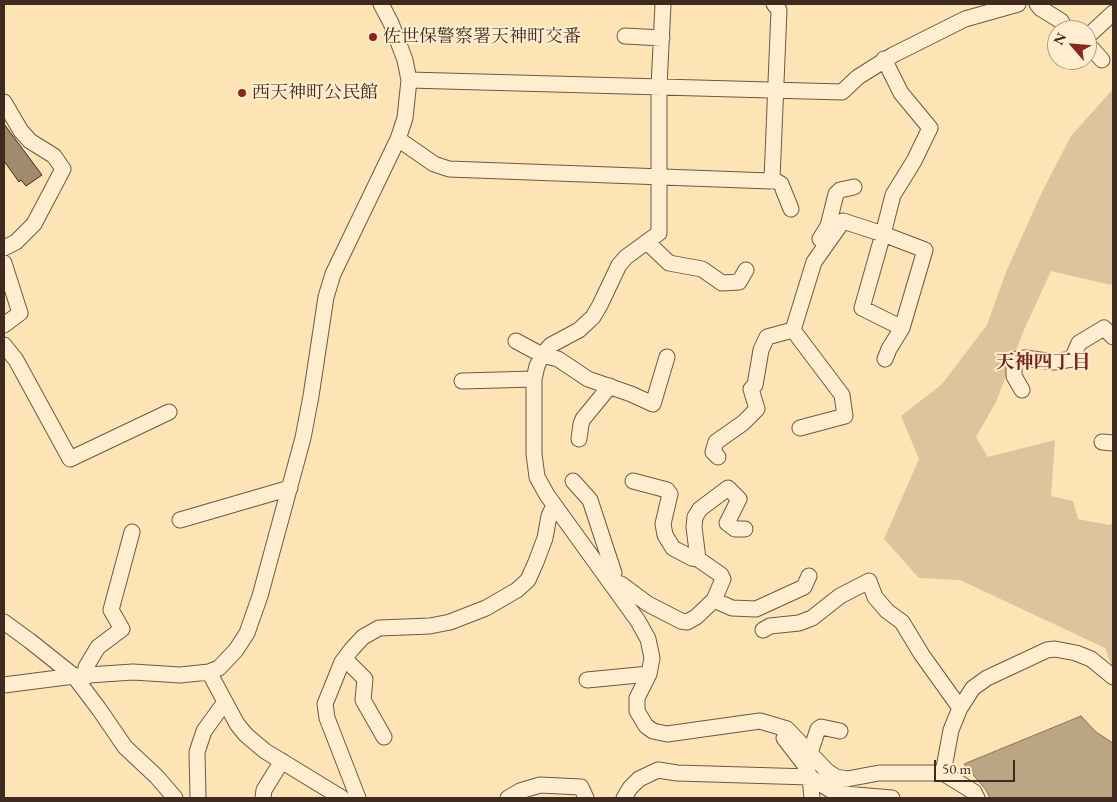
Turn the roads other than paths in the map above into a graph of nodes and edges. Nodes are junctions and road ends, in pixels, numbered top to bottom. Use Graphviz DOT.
graph roads {
  1 [pos="381,4"];
  2 [pos="663,4"];
  3 [pos="774,4"];
  4 [pos="1018,4"];
  5 [pos="1037,4"];
  6 [pos="1113,13"];
  7 [pos="1059,20"];
  8 [pos="1097,28"];
  9 [pos="625,36"];
  10 [pos="662,38"];
  11 [pos="1097,54"];
  12 [pos="888,57"];
  13 [pos="1102,60"];
  14 [pos="409,80"];
  15 [pos="659,87"];
  16 [pos="776,91"];
  17 [pos="4,102"];
  18 [pos="398,139"];
  19 [pos="660,176"];
  20 [pos="772,179"];
  21 [pos="854,187"];
  22 [pos="791,209"];
  23 [pos="882,234"];
  24 [pos="647,242"];
  25 [pos="4,248"];
  26 [pos="4,263"];
  27 [pos="746,270"];
  28 [pos="804,296"];
  29 [pos="4,325"];
  30 [pos="902,328"];
  31 [pos="793,330"];
  32 [pos="1113,337"];
  33 [pos="516,341"];
  34 [pos="4,345"];
  35 [pos="542,355"];
  36 [pos="668,357"];
  37 [pos="885,359"];
  38 [pos="534,379"];
  39 [pos="462,381"];
  40 [pos="610,386"];
  41 [pos="1022,390"];
  42 [pos="169,412"];
  43 [pos="800,428"];
  44 [pos="579,439"];
  45 [pos="718,456"];
  46 [pos="573,481"];
  47 [pos="633,481"];
  48 [pos="290,488"];
  49 [pos="554,504"];
  50 [pos="180,520"];
  51 [pos="745,529"];
  52 [pos="132,532"];
  53 [pos="698,559"];
  54 [pos="810,576"];
  55 [pos="610,582"];
  56 [pos="714,600"];
  57 [pos="4,622"];
  58 [pos="763,630"];
  59 [pos="342,662"];
  60 [pos="208,672"];
  61 [pos="649,674"];
  62 [pos="81,676"];
  63 [pos="1113,677"];
  64 [pos="587,680"];
  65 [pos="4,685"];
  66 [pos="225,702"];
  67 [pos="960,708"];
  68 [pos="773,724"];
  69 [pos="840,731"];
  70 [pos="384,737"];
  71 [pos="810,753"];
  72 [pos="282,762"];
  73 [pos="943,773"];
  74 [pos="810,777"];
  75 [pos="175,798"];
  76 [pos="198,798"];
  77 [pos="263,798"];
  78 [pos="342,798"];
  79 [pos="358,798"];
  80 [pos="508,798"];
  81 [pos="586,798"];
  82 [pos="624,798"];
  83 [pos="812,798"];
  84 [pos="892,798"];
  85 [pos="977,798"];
  1 -- 14 [label="street"];
  2 -- 10 [label="street"];
  3 -- 16 [label="street"];
  4 -- 12 [label="street"];
  5 -- 7 [label="street"];
  6 -- 8 [label="street"];
  9 -- 10 [label="street"];
  10 -- 15 [label="street"];
  11 -- 13 [label="street"];
  12 -- 16 [label="street"];
  12 -- 23 [label="street"];
  14 -- 15 [label="street"];
  14 -- 18 [label="street"];
  15 -- 16 [label="street"];
  15 -- 19 [label="street"];
  16 -- 20 [label="street"];
  17 -- 25 [label="street"];
  18 -- 19 [label="street"];
  18 -- 48 [label="street"];
  19 -- 20 [label="street"];
  19 -- 24 [label="street"];
  20 -- 22 [label="street"];
  21 -- 28 [label="street"];
  23 -- 28 [label="street"];
  23 -- 30 [label="street"];
  23 -- 30 [label="street"];
  24 -- 27 [label="street"];
  24 -- 35 [label="street"];
  26 -- 29 [label="street"];
  28 -- 31 [label="street"];
  30 -- 37 [label="street"];
  31 -- 43 [label="street"];
  31 -- 45 [label="street"];
  32 -- 41 [label="street"];
  33 -- 35 [label="street"];
  34 -- 42 [label="street"];
  35 -- 38 [label="street"];
  35 -- 40 [label="street"];
  36 -- 40 [label="street"];
  38 -- 39 [label="street"];
  38 -- 49 [label="street"];
  40 -- 44 [label="street"];
  46 -- 55 [label="street"];
  47 -- 53 [label="street"];
  48 -- 50 [label="street"];
  48 -- 60 [label="street"];
  49 -- 55 [label="street"];
  49 -- 59 [label="street"];
  51 -- 53 [label="street"];
  52 -- 62 [label="street"];
  53 -- 56 [label="street"];
  54 -- 56 [label="street"];
  55 -- 56 [label="street"];
  55 -- 61 [label="street"];
  57 -- 62 [label="street"];
  58 -- 67 [label="street"];
  59 -- 70 [label="street"];
  59 -- 79 [label="street"];
  60 -- 62 [label="street"];
  60 -- 66 [label="street"];
  61 -- 64 [label="street"];
  61 -- 68 [label="street"];
  62 -- 65 [label="street"];
  62 -- 75 [label="street"];
  63 -- 67 [label="street"];
  66 -- 72 [label="street"];
  66 -- 76 [label="street"];
  67 -- 73 [label="street"];
  68 -- 71 [label="street"];
  68 -- 74 [label="street"];
  69 -- 71 [label="street"];
  71 -- 73 [label="street"];
  72 -- 77 [label="street"];
  72 -- 78 [label="street"];
  73 -- 85 [label="street"];
  74 -- 82 [label="street"];
  74 -- 83 [label="street"];
  74 -- 84 [label="street"];
  80 -- 81 [label="street"];
}
